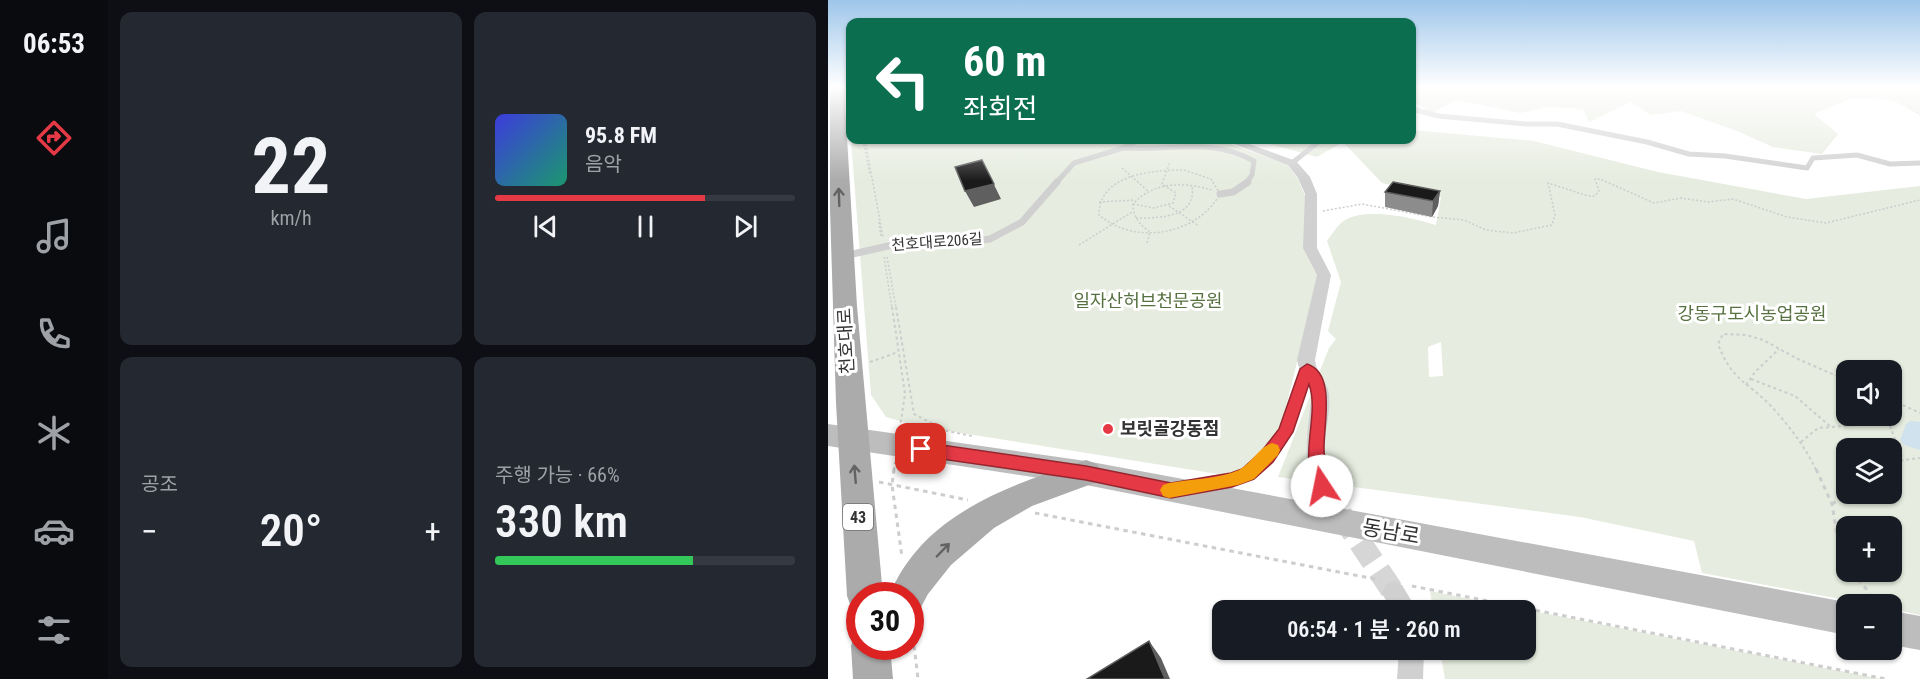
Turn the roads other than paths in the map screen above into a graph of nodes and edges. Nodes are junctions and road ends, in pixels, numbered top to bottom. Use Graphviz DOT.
graph roads {
  1 [pos="837,118"];
  2 [pos="1461,118"];
  3 [pos="1132,144"];
  4 [pos="1240,144"];
  5 [pos="1317,144"];
  6 [pos="1123,148"];
  7 [pos="1292,163"];
  8 [pos="1920,163"];
  9 [pos="1220,194"];
  10 [pos="843,256"];
  11 [pos="1307,369"];
  12 [pos="840,437"];
  13 [pos="1086,473"];
  14 [pos="1322,486"];
  15 [pos="1171,491"];
  16 [pos="864,582"];
  17 [pos="915,582"];
  18 [pos="1836,617"];
  19 [pos="1902,630"];
  20 [pos="1920,633"];
  21 [pos="1411,660"];
  22 [pos="1410,679"];
  10 -- 1 [label="main road, 천호대로 / 43, one-way"];
  2 -- 8 [label="lane"];
  3 -- 6 [label="lane, 천호대로206길"];
  4 -- 7 [label="street"];
  5 -- 7 [label="lane"];
  6 -- 9 [label="lane"];
  6 -- 10 [label="lane, 천호대로206길"];
  7 -- 11 [label="street"];
  10 -- 12 [label="main road, 천호대로 / 43"];
  11 -- 14 [label="street"];
  11 -- 15 [label="lane"];
  12 -- 13 [label="main road, 동남로"];
  16 -- 12 [label="main road, 천호대로 / 43, one-way"];
  13 -- 15 [label="main road, 동남로"];
  17 -- 13 [label="main road, one-way"];
  15 -- 18 [label="main road, 동남로"];
  19 -- 20 [label="main road"];
  21 -- 22 [label="street"];
}
